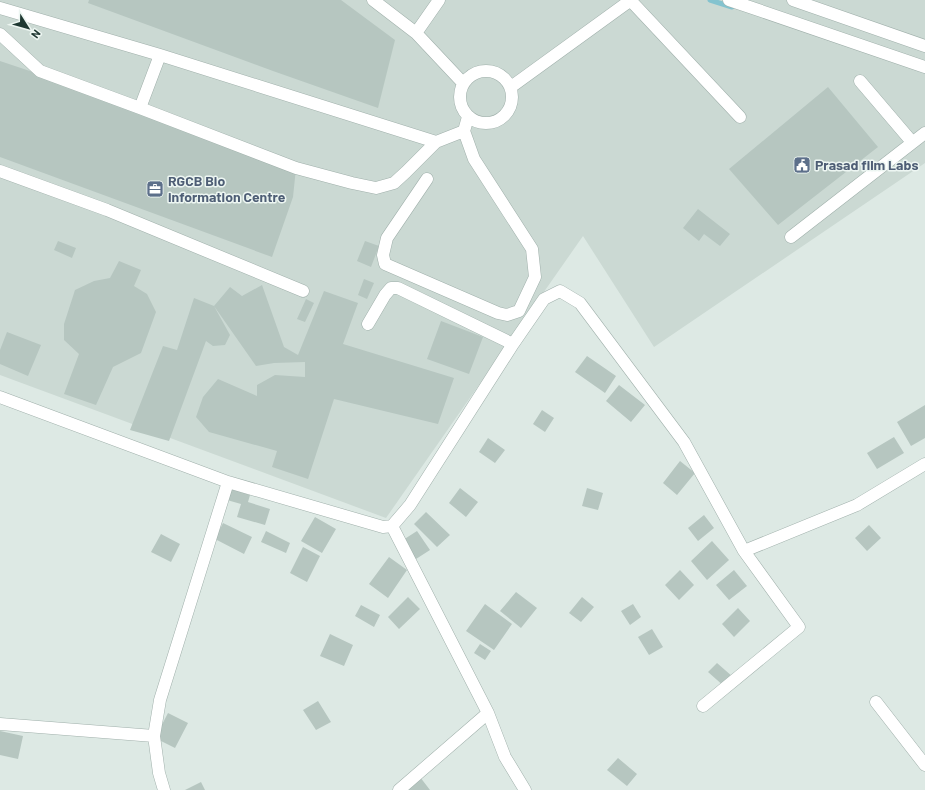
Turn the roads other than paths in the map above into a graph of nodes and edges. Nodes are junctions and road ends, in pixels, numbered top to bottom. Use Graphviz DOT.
graph roads {
  1 [pos="373,0"];
  2 [pos="439,0"];
  3 [pos="631,0"];
  4 [pos="729,0"];
  5 [pos="792,0"];
  6 [pos="0,8"];
  7 [pos="0,34"];
  8 [pos="416,34"];
  9 [pos="925,46"];
  10 [pos="160,55"];
  11 [pos="925,67"];
  12 [pos="860,81"];
  13 [pos="463,83"];
  14 [pos="511,87"];
  15 [pos="140,108"];
  16 [pos="468,117"];
  17 [pos="740,117"];
  18 [pos="464,131"];
  19 [pos="925,133"];
  20 [pos="436,142"];
  21 [pos="912,142"];
  22 [pos="0,171"];
  23 [pos="427,179"];
  24 [pos="791,237"];
  25 [pos="303,292"];
  26 [pos="368,324"];
  27 [pos="513,344"];
  28 [pos="0,397"];
  29 [pos="925,464"];
  30 [pos="228,482"];
  31 [pos="392,526"];
  32 [pos="744,551"];
  33 [pos="876,702"];
  34 [pos="703,706"];
  35 [pos="488,713"];
  36 [pos="0,724"];
  37 [pos="154,736"];
  38 [pos="925,765"];
  39 [pos="164,790"];
  40 [pos="399,790"];
  41 [pos="525,790"];
  1 -- 8 [label="street"];
  2 -- 8 [label="street"];
  3 -- 14 [label="street"];
  3 -- 17 [label="street"];
  4 -- 11 [label="street"];
  5 -- 9 [label="street"];
  6 -- 10 [label="street"];
  7 -- 15 [label="street"];
  8 -- 13 [label="street"];
  10 -- 15 [label="street"];
  10 -- 20 [label="street"];
  12 -- 21 [label="street"];
  13 -- 14 [label="street"];
  13 -- 16 [label="street"];
  14 -- 16 [label="street"];
  15 -- 20 [label="street"];
  16 -- 18 [label="street"];
  18 -- 20 [label="street"];
  18 -- 23 [label="street"];
  19 -- 21 [label="street"];
  21 -- 24 [label="street"];
  22 -- 25 [label="street"];
  26 -- 27 [label="street"];
  27 -- 31 [label="street"];
  27 -- 32 [label="street"];
  28 -- 30 [label="street"];
  29 -- 32 [label="street"];
  30 -- 31 [label="street"];
  30 -- 37 [label="street"];
  31 -- 35 [label="street"];
  32 -- 34 [label="street"];
  33 -- 38 [label="street"];
  35 -- 40 [label="street"];
  35 -- 41 [label="street"];
  36 -- 37 [label="street"];
  37 -- 39 [label="street"];
}
